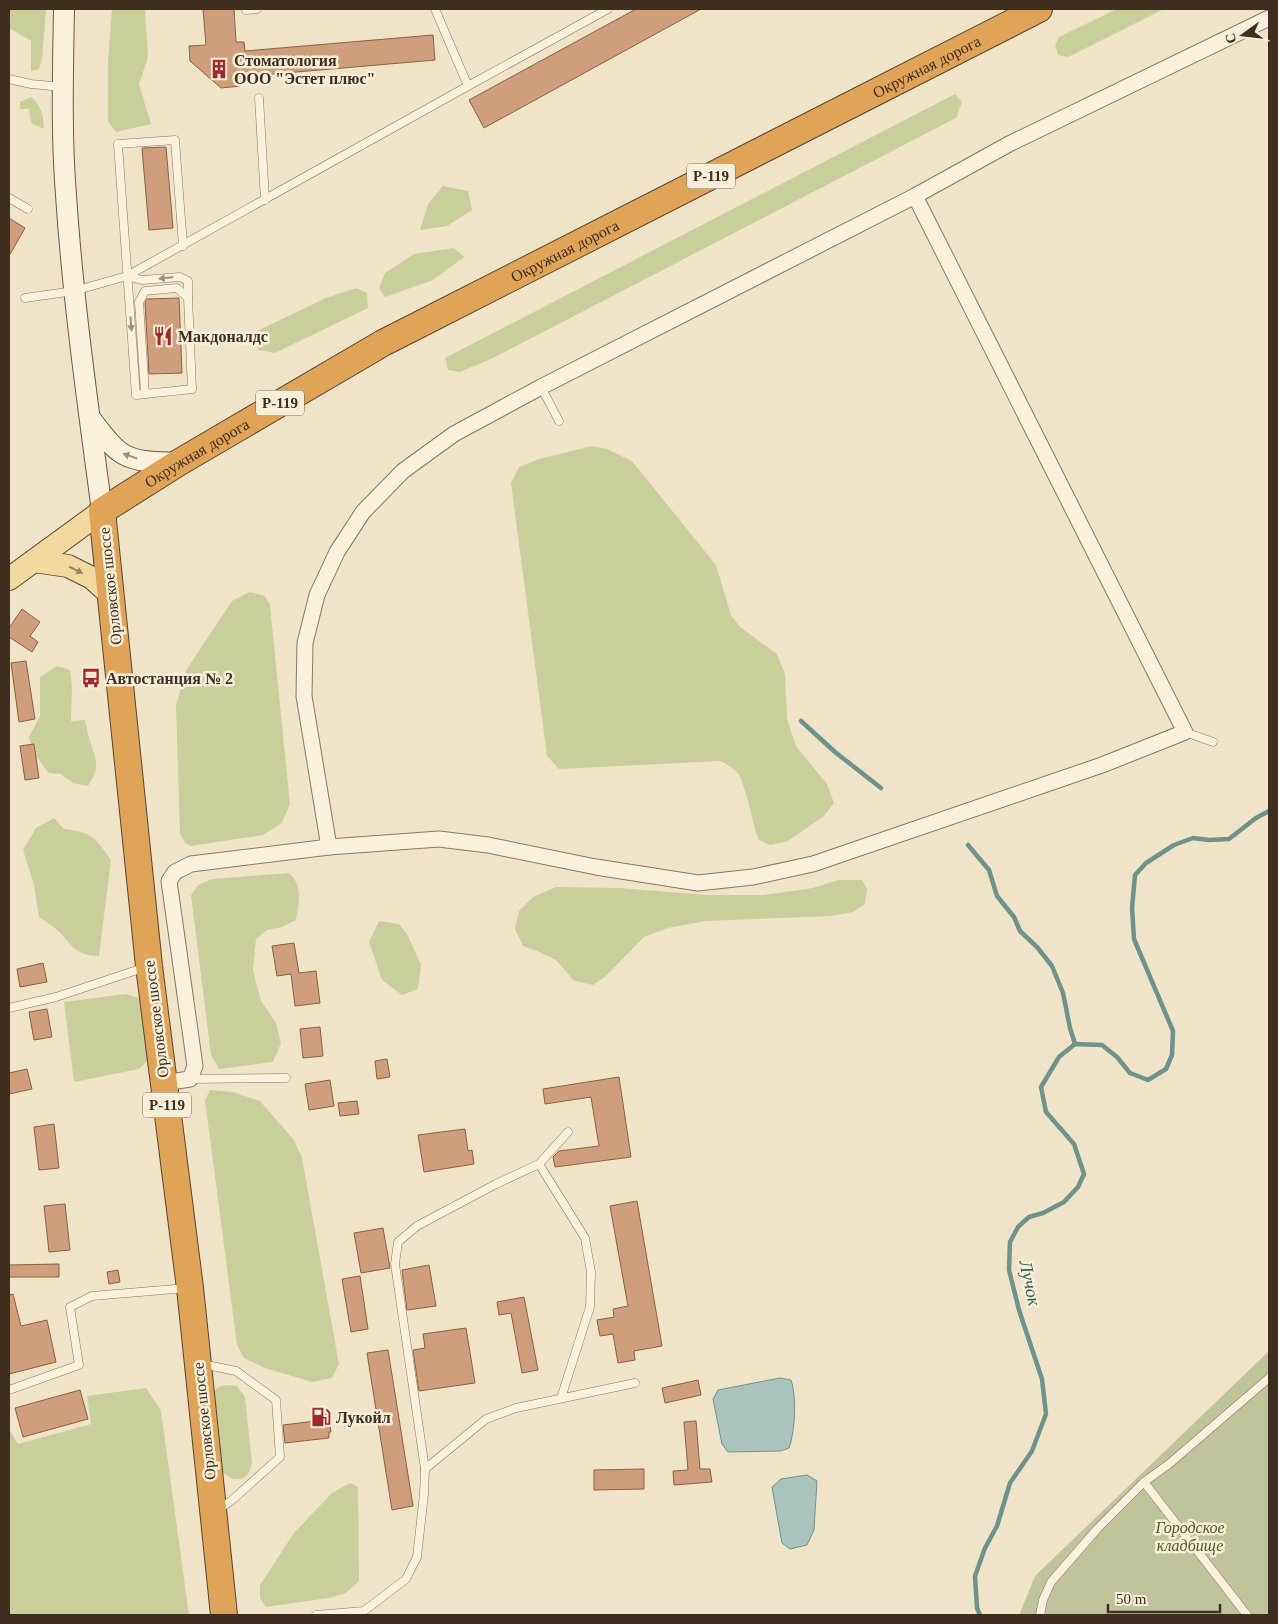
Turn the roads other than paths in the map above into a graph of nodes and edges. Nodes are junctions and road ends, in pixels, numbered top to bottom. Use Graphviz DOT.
graph roads {
  1 [pos="257,9"];
  2 [pos="435,9"];
  3 [pos="608,9"];
  4 [pos="1039,9"];
  5 [pos="246,10"];
  6 [pos="63,11"];
  7 [pos="1269,18"];
  8 [pos="9,79"];
  9 [pos="468,86"];
  10 [pos="62,87"];
  11 [pos="259,98"];
  12 [pos="915,196"];
  13 [pos="9,198"];
  14 [pos="265,200"];
  15 [pos="28,209"];
  16 [pos="183,246"];
  17 [pos="127,276"];
  18 [pos="74,291"];
  19 [pos="25,298"];
  20 [pos="188,298"];
  21 [pos="541,387"];
  22 [pos="145,394"];
  23 [pos="90,418"];
  24 [pos="559,422"];
  25 [pos="178,463"];
  26 [pos="102,511"];
  27 [pos="34,561"];
  28 [pos="9,579"];
  29 [pos="110,595"];
  30 [pos="1185,732"];
  31 [pos="1212,742"];
  32 [pos="329,847"];
  33 [pos="149,966"];
  34 [pos="9,1008"];
  35 [pos="286,1078"];
  36 [pos="190,1079"];
  37 [pos="164,1084"];
  38 [pos="568,1132"];
  39 [pos="539,1164"];
  40 [pos="190,1288"];
  41 [pos="198,1364"];
  42 [pos="1269,1378"];
  43 [pos="635,1383"];
  44 [pos="9,1390"];
  45 [pos="561,1398"];
  46 [pos="424,1469"];
  47 [pos="1144,1482"];
  48 [pos="213,1513"];
  49 [pos="367,1613"];
  50 [pos="224,1615"];
  51 [pos="316,1615"];
  52 [pos="1040,1615"];
  53 [pos="1247,1615"];
  1 -- 5 [label="lane"];
  2 -- 9 [label="lane"];
  3 -- 9 [label="lane"];
  4 -- 25 [label="highway, Окружная дорога / Р-119"];
  6 -- 10 [label="main road"];
  7 -- 12 [label="street"];
  8 -- 10 [label="lane"];
  9 -- 14 [label="lane"];
  10 -- 18 [label="main road"];
  11 -- 14 [label="lane"];
  12 -- 21 [label="street"];
  12 -- 30 [label="street"];
  13 -- 15 [label="lane"];
  14 -- 16 [label="lane"];
  16 -- 17 [label="lane"];
  16 -- 17 [label="lane"];
  17 -- 18 [label="lane"];
  20 -- 17 [label="lane, one-way"];
  17 -- 22 [label="lane, one-way"];
  18 -- 19 [label="lane"];
  18 -- 23 [label="main road"];
  20 -- 22 [label="lane"];
  20 -- 22 [label="lane"];
  21 -- 24 [label="lane"];
  21 -- 32 [label="street"];
  25 -- 23 [label="main road, one-way"];
  23 -- 26 [label="main road"];
  25 -- 26 [label="highway, Окружная дорога / Р-119"];
  26 -- 27 [label="main road"];
  26 -- 29 [label="highway, Орловское шоссе / Р-119"];
  27 -- 28 [label="main road"];
  27 -- 29 [label="main road, one-way"];
  29 -- 33 [label="highway, Орловское шоссе / Р-119"];
  30 -- 31 [label="lane"];
  30 -- 32 [label="street"];
  32 -- 36 [label="street"];
  33 -- 34 [label="lane"];
  33 -- 37 [label="highway, Орловское шоссе / Р-119"];
  35 -- 36 [label="lane"];
  36 -- 37 [label="street"];
  37 -- 40 [label="highway, Орловское шоссе / Р-119"];
  38 -- 39 [label="lane"];
  39 -- 45 [label="lane"];
  39 -- 46 [label="lane"];
  40 -- 41 [label="highway, Орловское шоссе / Р-119"];
  40 -- 44 [label="lane"];
  41 -- 48 [label="highway, Орловское шоссе / Р-119"];
  41 -- 48 [label="lane"];
  42 -- 47 [label="lane"];
  43 -- 45 [label="lane"];
  45 -- 46 [label="lane"];
  46 -- 49 [label="lane"];
  47 -- 52 [label="lane"];
  47 -- 53 [label="lane"];
  48 -- 50 [label="highway, Орловское шоссе / Р-119"];
  49 -- 51 [label="lane"];
}
